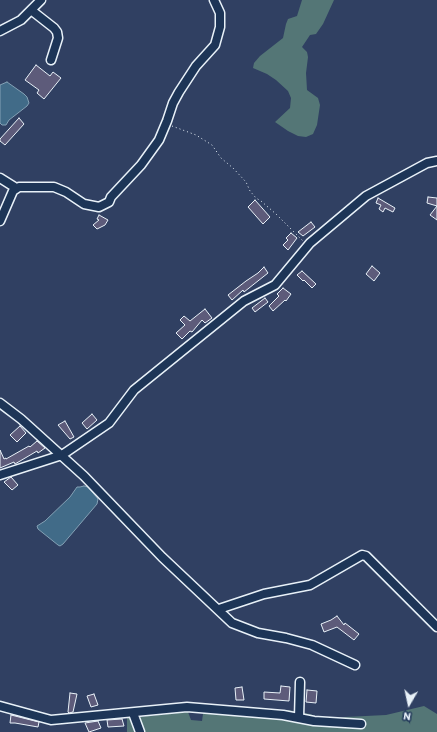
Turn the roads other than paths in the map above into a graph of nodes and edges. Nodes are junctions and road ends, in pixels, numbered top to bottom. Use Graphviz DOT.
graph roads {
  1 [pos="41,0"];
  2 [pos="214,0"];
  3 [pos="31,10"];
  4 [pos="0,30"];
  5 [pos="51,60"];
  6 [pos="437,161"];
  7 [pos="0,178"];
  8 [pos="16,188"];
  9 [pos="0,221"];
  10 [pos="0,403"];
  11 [pos="62,455"];
  12 [pos="0,475"];
  13 [pos="219,609"];
  14 [pos="437,627"];
  15 [pos="355,665"];
  16 [pos="300,682"];
  17 [pos="0,706"];
  18 [pos="133,713"];
  19 [pos="299,718"];
  20 [pos="361,724"];
  21 [pos="140,732"];
  1 -- 3 [label="street"];
  2 -- 8 [label="street"];
  3 -- 4 [label="street"];
  3 -- 5 [label="street"];
  6 -- 11 [label="street"];
  7 -- 8 [label="street"];
  8 -- 9 [label="street"];
  10 -- 11 [label="street"];
  11 -- 12 [label="street"];
  11 -- 13 [label="street"];
  13 -- 14 [label="street"];
  13 -- 15 [label="street"];
  16 -- 19 [label="street"];
  17 -- 18 [label="street"];
  18 -- 19 [label="street"];
  18 -- 21 [label="street"];
  19 -- 20 [label="street"];
}
